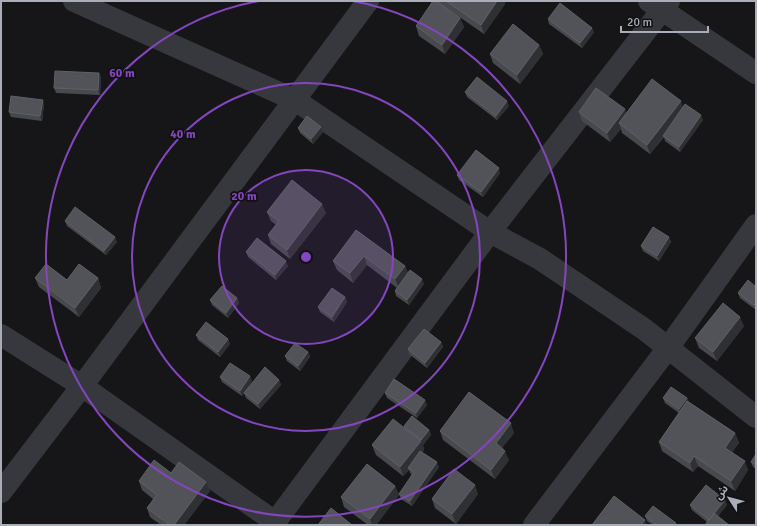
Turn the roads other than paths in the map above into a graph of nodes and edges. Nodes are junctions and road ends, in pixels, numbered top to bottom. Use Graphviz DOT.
graph roads {
  1 [pos="74,1"];
  2 [pos="368,1"];
  3 [pos="660,4"];
  4 [pos="756,73"];
  5 [pos="295,100"];
  6 [pos="756,225"];
  7 [pos="490,232"];
  8 [pos="1,335"];
  9 [pos="668,348"];
  10 [pos="82,386"];
  11 [pos="756,417"];
  12 [pos="1,492"];
  13 [pos="274,523"];
  14 [pos="534,525"];
  1 -- 5 [label="street"];
  2 -- 5 [label="street"];
  3 -- 4 [label="street"];
  3 -- 7 [label="street"];
  5 -- 7 [label="street"];
  5 -- 10 [label="street"];
  6 -- 9 [label="street"];
  7 -- 9 [label="street"];
  7 -- 13 [label="street"];
  8 -- 10 [label="street"];
  9 -- 11 [label="street"];
  9 -- 14 [label="street"];
  10 -- 12 [label="street"];
  10 -- 13 [label="street"];
}
